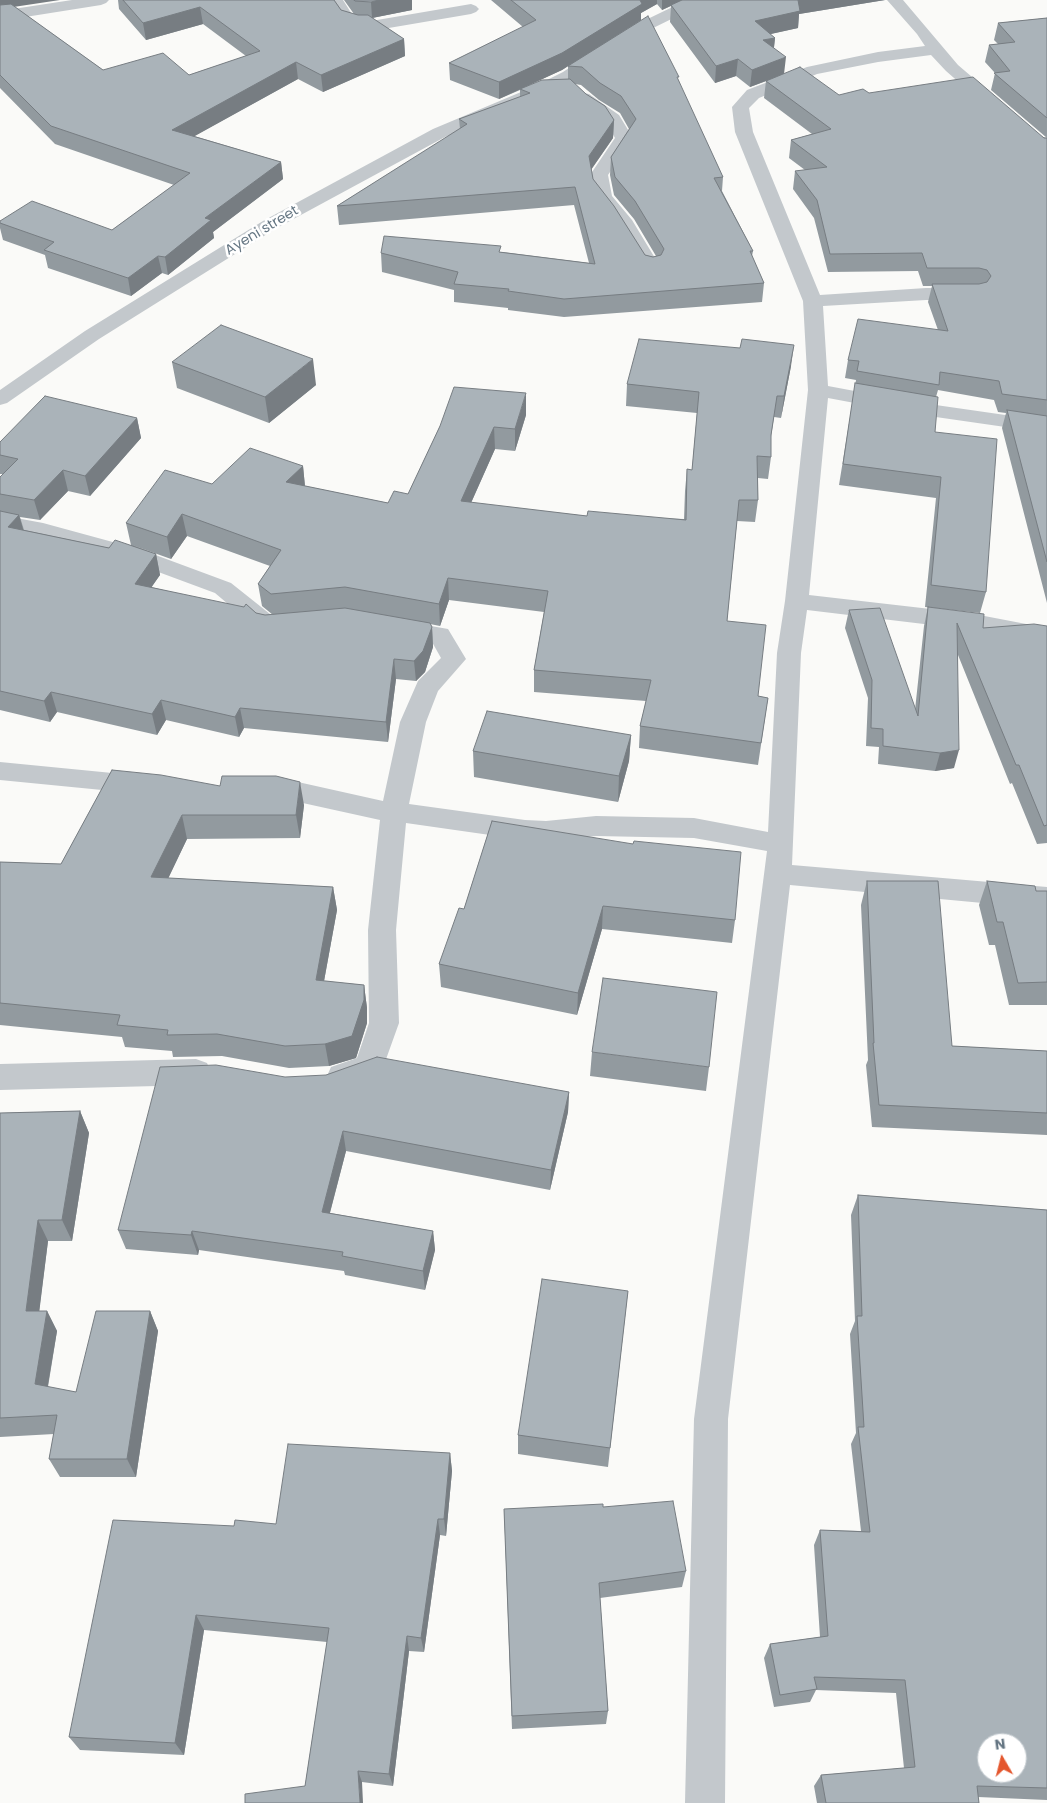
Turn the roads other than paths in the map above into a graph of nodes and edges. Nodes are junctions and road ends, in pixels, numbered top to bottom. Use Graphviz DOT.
graph roads {
  1 [pos="101,0"];
  2 [pos="334,0"];
  3 [pos="700,0"];
  4 [pos="895,0"];
  5 [pos="471,9"];
  6 [pos="0,16"];
  7 [pos="934,50"];
  8 [pos="539,91"];
  9 [pos="1047,150"];
  10 [pos="652,268"];
  11 [pos="975,294"];
  12 [pos="813,301"];
  13 [pos="818,390"];
  14 [pos="0,399"];
  15 [pos="1047,427"];
  16 [pos="0,522"];
  17 [pos="797,602"];
  18 [pos="298,624"];
  19 [pos="375,624"];
  20 [pos="1047,636"];
  21 [pos="0,771"];
  22 [pos="168,787"];
  23 [pos="243,788"];
  24 [pos="394,812"];
  25 [pos="781,844"];
  26 [pos="778,874"];
  27 [pos="1047,898"];
  28 [pos="222,1071"];
  29 [pos="0,1077"];
  30 [pos="320,1081"];
  31 [pos="705,1803"];
  1 -- 6 [label="street"];
  2 -- 5 [label="street"];
  3 -- 8 [label="street"];
  4 -- 7 [label="street"];
  7 -- 9 [label="street"];
  7 -- 12 [label="street"];
  8 -- 10 [label="street"];
  8 -- 14 [label="street, Ayeni street"];
  11 -- 12 [label="street"];
  12 -- 13 [label="street"];
  13 -- 15 [label="street"];
  13 -- 17 [label="street"];
  16 -- 18 [label="street"];
  17 -- 20 [label="street"];
  17 -- 25 [label="street"];
  19 -- 24 [label="street"];
  21 -- 22 [label="street"];
  23 -- 24 [label="street"];
  24 -- 25 [label="street"];
  24 -- 30 [label="street"];
  25 -- 26 [label="street"];
  26 -- 27 [label="street"];
  26 -- 31 [label="street"];
  28 -- 29 [label="street"];
}
